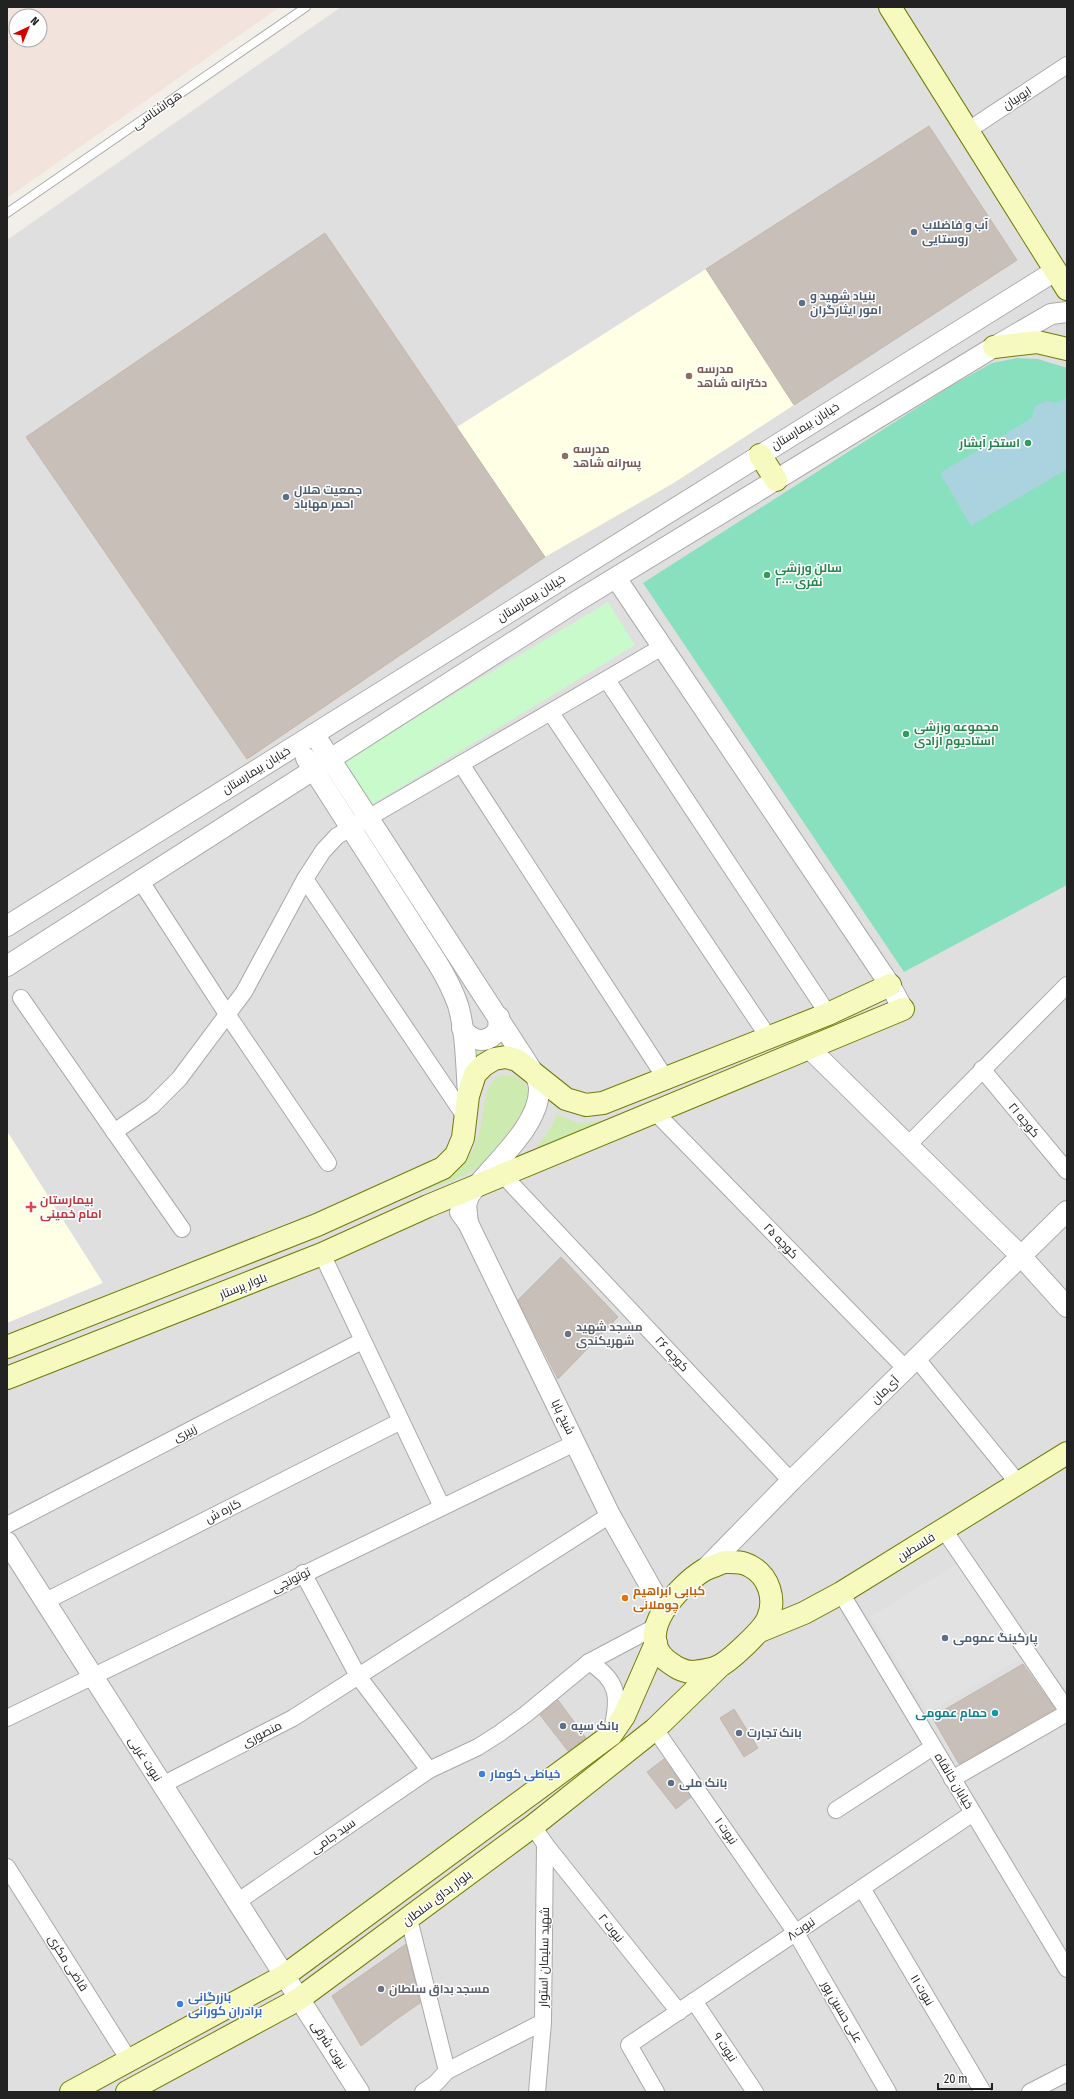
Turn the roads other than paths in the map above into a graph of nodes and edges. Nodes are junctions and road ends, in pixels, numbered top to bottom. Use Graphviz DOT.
graph roads {
  1 [pos="306,7"];
  2 [pos="890,7"];
  3 [pos="1067,65"];
  4 [pos="967,131"];
  5 [pos="7,213"];
  6 [pos="1064,284"];
  7 [pos="1067,312"];
  8 [pos="994,347"];
  9 [pos="1067,349"];
  10 [pos="760,455"];
  11 [pos="776,480"];
  12 [pos="616,578"];
  13 [pos="662,647"];
  14 [pos="607,680"];
  15 [pos="551,713"];
  16 [pos="306,740"];
  17 [pos="321,764"];
  18 [pos="461,764"];
  19 [pos="359,822"];
  20 [pos="306,879"];
  21 [pos="140,880"];
  22 [pos="7,926"];
  23 [pos="7,966"];
  24 [pos="890,985"];
  25 [pos="1067,985"];
  26 [pos="21,998"];
  27 [pos="904,1009"];
  28 [pos="227,1014"];
  29 [pos="828,1014"];
  30 [pos="499,1018"];
  31 [pos="798,1026"];
  32 [pos="462,1028"];
  33 [pos="769,1038"];
  34 [pos="809,1048"];
  35 [pos="982,1069"];
  36 [pos="535,1074"];
  37 [pos="666,1079"];
  38 [pos="468,1096"];
  39 [pos="655,1112"];
  40 [pos="466,1118"];
  41 [pos="114,1132"];
  42 [pos="908,1145"];
  43 [pos="328,1163"];
  44 [pos="1067,1171"];
  45 [pos="503,1175"];
  46 [pos="476,1186"];
  47 [pos="428,1206"];
  48 [pos="1067,1211"];
  49 [pos="468,1222"];
  50 [pos="182,1229"];
  51 [pos="322,1254"];
  52 [pos="1021,1256"];
  53 [pos="1067,1307"];
  54 [pos="362,1340"];
  55 [pos="7,1347"];
  56 [pos="911,1364"];
  57 [pos="7,1378"];
  58 [pos="401,1421"];
  59 [pos="575,1443"];
  60 [pos="1066,1455"];
  61 [pos="791,1481"];
  62 [pos="1018,1483"];
  63 [pos="442,1507"];
  64 [pos="610,1515"];
  65 [pos="7,1525"];
  66 [pos="944,1530"];
  67 [pos="7,1542"];
  68 [pos="704,1570"];
  69 [pos="303,1573"];
  70 [pos="841,1593"];
  71 [pos="44,1602"];
  72 [pos="658,1626"];
  73 [pos="760,1631"];
  74 [pos="589,1662"];
  75 [pos="720,1666"];
  76 [pos="92,1676"];
  77 [pos="358,1676"];
  78 [pos="1067,1711"];
  79 [pos="7,1718"];
  80 [pos="655,1729"];
  81 [pos="611,1735"];
  82 [pos="934,1747"];
  83 [pos="429,1770"];
  84 [pos="952,1779"];
  85 [pos="162,1785"];
  86 [pos="836,1810"];
  87 [pos="973,1813"];
  88 [pos="532,1826"];
  89 [pos="545,1844"];
  90 [pos="7,1867"];
  91 [pos="862,1888"];
  92 [pos="238,1902"];
  93 [pos="409,1919"];
  94 [pos="796,1933"];
  95 [pos="1067,1969"];
  96 [pos="284,1976"];
  97 [pos="299,1999"];
  98 [pos="694,2001"];
  99 [pos="679,2012"];
  100 [pos="543,2022"];
  101 [pos="129,2060"];
  102 [pos="447,2071"];
  103 [pos="1067,2073"];
  104 [pos="71,2092"];
  105 [pos="127,2092"];
  106 [pos="359,2092"];
  107 [pos="423,2092"];
  108 [pos="537,2092"];
  109 [pos="656,2092"];
  110 [pos="755,2092"];
  111 [pos="888,2092"];
  112 [pos="983,2092"];
  113 [pos="1030,2092"];
  1 -- 5 [label="lane, هواشناسی"];
  2 -- 4 [label="main road"];
  3 -- 4 [label="street, ایوبیان"];
  4 -- 6 [label="main road"];
  6 -- 10 [label="street, خیابان بیمارستان"];
  7 -- 8 [label="street"];
  8 -- 9 [label="main road"];
  8 -- 11 [label="street"];
  10 -- 11 [label="main road"];
  10 -- 16 [label="street, خیابان بیمارستان"];
  11 -- 12 [label="street"];
  12 -- 13 [label="street"];
  12 -- 17 [label="street"];
  13 -- 14 [label="street"];
  13 -- 24 [label="street"];
  14 -- 15 [label="street"];
  14 -- 29 [label="street"];
  15 -- 18 [label="street"];
  15 -- 33 [label="street"];
  16 -- 17 [label="street"];
  16 -- 22 [label="street, خیابان بیمارستان"];
  17 -- 19 [label="street"];
  17 -- 21 [label="street"];
  18 -- 19 [label="street"];
  18 -- 37 [label="street"];
  19 -- 20 [label="street"];
  19 -- 30 [label="street"];
  19 -- 32 [label="street"];
  20 -- 28 [label="street"];
  20 -- 40 [label="street"];
  21 -- 23 [label="street"];
  21 -- 28 [label="street"];
  24 -- 27 [label="street"];
  24 -- 29 [label="main road"];
  25 -- 35 [label="street"];
  26 -- 41 [label="street"];
  27 -- 34 [label="main road, بلوار پرستار"];
  28 -- 41 [label="street"];
  28 -- 43 [label="street"];
  29 -- 31 [label="main road"];
  30 -- 32 [label="street"];
  30 -- 36 [label="street"];
  31 -- 33 [label="main road"];
  31 -- 34 [label="main road"];
  32 -- 38 [label="street"];
  33 -- 37 [label="main road"];
  34 -- 39 [label="main road, بلوار پرستار"];
  34 -- 42 [label="street"];
  35 -- 42 [label="street"];
  35 -- 44 [label="street, کوچه ۲۱"];
  36 -- 37 [label="main road"];
  36 -- 38 [label="main road"];
  36 -- 46 [label="street"];
  38 -- 40 [label="main road"];
  39 -- 45 [label="main road, بلوار پرستار"];
  39 -- 56 [label="street, کوچه ۲۵"];
  40 -- 55 [label="main road"];
  41 -- 50 [label="street"];
  42 -- 52 [label="street"];
  45 -- 46 [label="main road, بلوار پرستار"];
  45 -- 61 [label="street, کوچه ۲۶"];
  46 -- 47 [label="main road, بلوار پرستار"];
  46 -- 49 [label="street"];
  47 -- 49 [label="street"];
  47 -- 51 [label="main road, بلوار پرستار"];
  48 -- 52 [label="street, آی‌مان"];
  49 -- 59 [label="street, شیخ بابا"];
  51 -- 54 [label="street"];
  51 -- 57 [label="main road, بلوار پرستار"];
  52 -- 53 [label="street"];
  52 -- 56 [label="street, آی‌مان"];
  54 -- 58 [label="street"];
  54 -- 65 [label="street, زبیری"];
  56 -- 61 [label="street, آی‌مان"];
  56 -- 62 [label="street, کوچه ۲۵"];
  58 -- 63 [label="street"];
  58 -- 71 [label="street, کاره ش"];
  59 -- 63 [label="street, توتونچی"];
  59 -- 64 [label="street, شیخ بابا"];
  60 -- 62 [label="main road, فلسطین"];
  61 -- 68 [label="street, آی‌مان"];
  62 -- 66 [label="main road, فلسطین"];
  63 -- 69 [label="street, توتونچی"];
  64 -- 72 [label="street, شیخ بابا"];
  64 -- 77 [label="street, منصوری"];
  66 -- 70 [label="main road, فلسطین"];
  66 -- 78 [label="street"];
  67 -- 71 [label="street, نبوت غربی"];
  68 -- 72 [label="main road"];
  68 -- 73 [label="main road"];
  69 -- 76 [label="street, توتونچی"];
  69 -- 77 [label="street"];
  70 -- 73 [label="main road, فلسطین"];
  70 -- 82 [label="street, خیابان خانقاه"];
  71 -- 76 [label="street, نبوت غربی"];
  72 -- 74 [label="street, سید جامی"];
  72 -- 75 [label="main road"];
  72 -- 81 [label="main road"];
  73 -- 75 [label="main road"];
  74 -- 81 [label="street"];
  74 -- 83 [label="street, سید جامی"];
  75 -- 80 [label="main road, بلوار بداق سلطان"];
  76 -- 79 [label="street, توتونچی"];
  76 -- 85 [label="street, نبوت غربی"];
  77 -- 83 [label="street"];
  77 -- 85 [label="street, منصوری"];
  78 -- 84 [label="street"];
  80 -- 88 [label="main road, بلوار بداق سلطان"];
  80 -- 94 [label="street, نبوت ۱"];
  81 -- 96 [label="main road"];
  82 -- 84 [label="street, خیابان خانقاه"];
  82 -- 86 [label="street"];
  83 -- 92 [label="street, سید جامی"];
  84 -- 87 [label="street, خیابان خانقاه"];
  85 -- 92 [label="street, نبوت غربی"];
  87 -- 91 [label="street, نبوت۸"];
  87 -- 95 [label="street, خیابان خانقاه"];
  88 -- 89 [label="street"];
  88 -- 93 [label="main road, بلوار بداق سلطان"];
  89 -- 99 [label="street, نبوت ۲"];
  89 -- 100 [label="street, شهید سلیمان استوار"];
  90 -- 101 [label="street, قاضی مکری"];
  91 -- 94 [label="street, نبوت۸"];
  91 -- 112 [label="street, نبوت ۱۱"];
  92 -- 96 [label="street, نبوت غربی"];
  93 -- 97 [label="main road, بلوار بداق سلطان"];
  93 -- 102 [label="street"];
  94 -- 98 [label="street, نبوت۸"];
  94 -- 111 [label="street, علی حسین پور"];
  96 -- 97 [label="street, نبوت شرقی"];
  96 -- 101 [label="main road"];
  97 -- 105 [label="main road, بلوار بداق سلطان"];
  97 -- 106 [label="street, نبوت شرقی"];
  98 -- 99 [label="street, نبوت۸"];
  98 -- 110 [label="street, نبوت ۹"];
  99 -- 109 [label="street, نبوت۸"];
  100 -- 102 [label="street"];
  100 -- 108 [label="street, شهید سلیمان استوار"];
  101 -- 104 [label="main road"];
  102 -- 107 [label="street"];
  103 -- 113 [label="street"];
}
